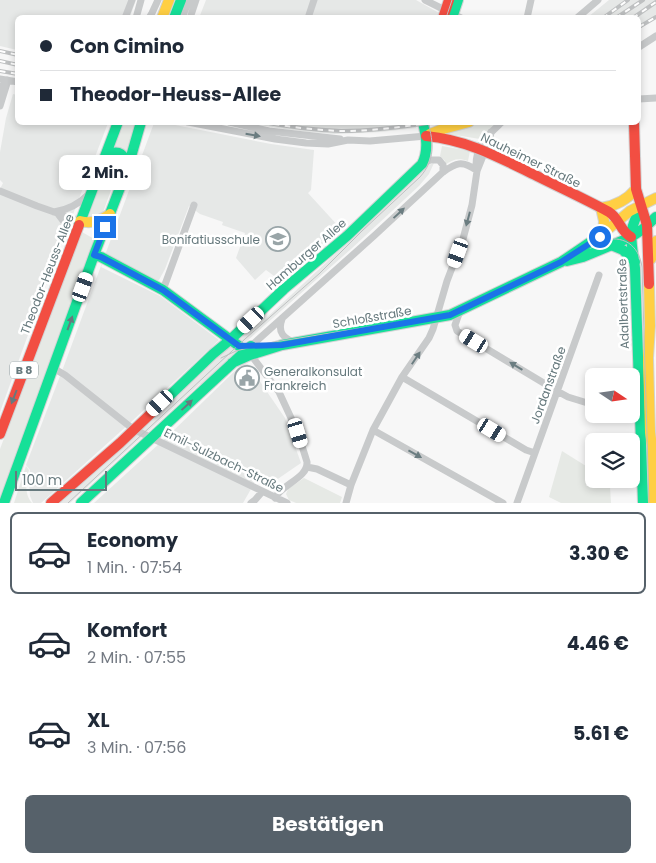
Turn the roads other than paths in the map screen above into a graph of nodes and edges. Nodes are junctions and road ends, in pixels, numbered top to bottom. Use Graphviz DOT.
graph roads {
  1 [pos="132,0"];
  2 [pos="141,0"];
  3 [pos="158,0"];
  4 [pos="169,0"];
  5 [pos="181,0"];
  6 [pos="189,0"];
  7 [pos="196,0"];
  8 [pos="314,0"];
  9 [pos="425,0"];
  10 [pos="458,0"];
  11 [pos="531,0"];
  12 [pos="598,0"];
  13 [pos="451,13"];
  14 [pos="126,15"];
  15 [pos="136,15"];
  16 [pos="151,15"];
  17 [pos="163,15"];
  18 [pos="175,15"];
  19 [pos="183,15"];
  20 [pos="191,15"];
  21 [pos="309,15"];
  22 [pos="528,15"];
  23 [pos="580,15"];
  24 [pos="656,36"];
  25 [pos="641,47"];
  26 [pos="5,80"];
  27 [pos="0,91"];
  28 [pos="656,98"];
  29 [pos="641,99"];
  30 [pos="0,106"];
  31 [pos="117,125"];
  32 [pos="142,125"];
  33 [pos="203,125"];
  34 [pos="242,125"];
  35 [pos="456,125"];
  36 [pos="499,125"];
  37 [pos="634,125"];
  38 [pos="433,130"];
  39 [pos="491,132"];
  40 [pos="348,140"];
  41 [pos="479,148"];
  42 [pos="492,153"];
  43 [pos="106,155"];
  44 [pos="422,164"];
  45 [pos="128,166"];
  46 [pos="477,170"];
  47 [pos="443,172"];
  48 [pos="636,189"];
  49 [pos="0,191"];
  50 [pos="91,192"];
  51 [pos="656,197"];
  52 [pos="194,205"];
  53 [pos="642,206"];
  54 [pos="601,208"];
  55 [pos="56,213"];
  56 [pos="110,214"];
  57 [pos="656,217"];
  58 [pos="80,221"];
  59 [pos="618,221"];
  60 [pos="632,225"];
  61 [pos="647,225"];
  62 [pos="603,234"];
  63 [pos="631,237"];
  64 [pos="73,241"];
  65 [pos="656,241"];
  66 [pos="611,245"];
  67 [pos="94,255"];
  68 [pos="561,262"];
  69 [pos="634,262"];
  70 [pos="648,267"];
  71 [pos="599,275"];
  72 [pos="163,290"];
  73 [pos="460,311"];
  74 [pos="282,318"];
  75 [pos="436,318"];
  76 [pos="296,343"];
  77 [pos="243,348"];
  78 [pos="54,368"];
  79 [pos="638,368"];
  80 [pos="402,377"];
  81 [pos="640,388"];
  82 [pos="558,391"];
  83 [pos="653,393"];
  84 [pos="585,402"];
  85 [pos="640,402"];
  86 [pos="640,416"];
  87 [pos="133,429"];
  88 [pos="373,430"];
  89 [pos="0,434"];
  90 [pos="152,438"];
  91 [pos="535,453"];
  92 [pos="647,463"];
  93 [pos="307,467"];
  94 [pos="351,485"];
  95 [pos="262,492"];
  96 [pos="275,498"];
  97 [pos="4,503"];
  98 [pos="51,503"];
  99 [pos="81,503"];
  100 [pos="250,503"];
  101 [pos="287,503"];
  102 [pos="346,503"];
  103 [pos="502,503"];
  104 [pos="517,503"];
  105 [pos="643,503"];
  106 [pos="653,503"];
  1 -- 14 [label="street"];
  2 -- 15 [label="street"];
  3 -- 16 [label="street"];
  4 -- 17 [label="street"];
  5 -- 18 [label="street"];
  6 -- 19 [label="street"];
  7 -- 20 [label="street"];
  8 -- 21 [label="street"];
  9 -- 13 [label="street"];
  10 -- 13 [label="street"];
  11 -- 22 [label="street"];
  12 -- 23 [label="street"];
  24 -- 25 [label="street"];
  26 -- 27 [label="street"];
  26 -- 30 [label="street"];
  28 -- 29 [label="street"];
  31 -- 43 [label="street, Theodor-Heuss-Allee / B 8"];
  32 -- 45 [label="street, B 8"];
  33 -- 40 [label="street, one-way"];
  34 -- 40 [label="street"];
  35 -- 38 [label="street"];
  36 -- 39 [label="street"];
  37 -- 48 [label="street, Adalbertstraße"];
  38 -- 40 [label="street"];
  38 -- 41 [label="street, Nauheimer Straße"];
  38 -- 44 [label="street"];
  39 -- 41 [label="street"];
  39 -- 42 [label="street"];
  41 -- 42 [label="street, Nauheimer Straße"];
  41 -- 46 [label="street"];
  42 -- 46 [label="street"];
  42 -- 54 [label="street, Nauheimer Straße"];
  43 -- 45 [label="street"];
  43 -- 50 [label="street, Theodor-Heuss-Allee / B 8"];
  44 -- 47 [label="street"];
  44 -- 77 [label="street, Hamburger Allee"];
  45 -- 56 [label="street, B 8"];
  46 -- 47 [label="street"];
  46 -- 75 [label="street, one-way"];
  74 -- 47 [label="street, one-way"];
  48 -- 51 [label="street"];
  48 -- 53 [label="street, Adalbertstraße"];
  48 -- 54 [label="street"];
  49 -- 55 [label="street"];
  50 -- 55 [label="street"];
  50 -- 58 [label="street, Theodor-Heuss-Allee / B 8"];
  51 -- 53 [label="street, Schloßstraße"];
  52 -- 72 [label="street"];
  53 -- 59 [label="street, Schloßstraße"];
  53 -- 60 [label="street, Adalbertstraße"];
  53 -- 61 [label="street, Adalbertstraße"];
  54 -- 59 [label="street, Nauheimer Straße"];
  54 -- 62 [label="street"];
  55 -- 58 [label="street"];
  55 -- 64 [label="street"];
  56 -- 58 [label="street"];
  56 -- 67 [label="street, B 8"];
  57 -- 61 [label="street, Schloßstraße"];
  58 -- 64 [label="street, Theodor-Heuss-Allee / B 8"];
  59 -- 60 [label="street, Nauheimer Straße"];
  59 -- 62 [label="street, Schloßstraße"];
  59 -- 63 [label="street, Nauheimer Straße"];
  60 -- 61 [label="street, Nauheimer Straße"];
  60 -- 63 [label="street, Adalbertstraße"];
  61 -- 63 [label="street, Schloßstraße"];
  61 -- 70 [label="street, Adalbertstraße"];
  62 -- 68 [label="street, Schloßstraße"];
  63 -- 66 [label="street, Schloßstraße"];
  63 -- 69 [label="street, Adalbertstraße"];
  64 -- 89 [label="street, Theodor-Heuss-Allee / B 8, one-way"];
  65 -- 70 [label="street"];
  66 -- 68 [label="street, Schloßstraße"];
  66 -- 69 [label="street"];
  67 -- 72 [label="street"];
  78 -- 67 [label="street, B 8, one-way"];
  68 -- 73 [label="street, Schloßstraße"];
  69 -- 79 [label="street, Adalbertstraße"];
  70 -- 83 [label="street, Adalbertstraße"];
  71 -- 82 [label="street, Jordanstraße"];
  72 -- 77 [label="street"];
  73 -- 75 [label="street, Schloßstraße"];
  82 -- 73 [label="street, one-way"];
  74 -- 76 [label="street"];
  74 -- 77 [label="street"];
  75 -- 76 [label="street, Schloßstraße"];
  80 -- 75 [label="street, one-way"];
  76 -- 77 [label="street, Schloßstraße"];
  77 -- 87 [label="street, Schloßstraße"];
  90 -- 77 [label="street, Schloßstraße, one-way"];
  77 -- 93 [label="street"];
  78 -- 87 [label="street, Emil-Sulzbach-Straße"];
  78 -- 97 [label="street, B 8"];
  80 -- 88 [label="street"];
  80 -- 91 [label="street"];
  81 -- 83 [label="street"];
  82 -- 84 [label="street"];
  82 -- 91 [label="street, Jordanstraße"];
  83 -- 85 [label="street"];
  83 -- 92 [label="street, Adalbertstraße"];
  86 -- 92 [label="street, Adalbertstraße"];
  87 -- 90 [label="street, Emil-Sulzbach-Straße"];
  87 -- 98 [label="street"];
  88 -- 94 [label="street"];
  88 -- 103 [label="street, one-way"];
  90 -- 95 [label="street, Emil-Sulzbach-Straße"];
  90 -- 99 [label="street"];
  91 -- 104 [label="street, Jordanstraße"];
  92 -- 105 [label="street, Adalbertstraße"];
  92 -- 106 [label="street, Adalbertstraße"];
  93 -- 94 [label="street"];
  93 -- 96 [label="street"];
  94 -- 102 [label="street"];
  95 -- 96 [label="street, Emil-Sulzbach-Straße"];
  95 -- 100 [label="street"];
  96 -- 101 [label="street, Emil-Sulzbach-Straße"];
}
